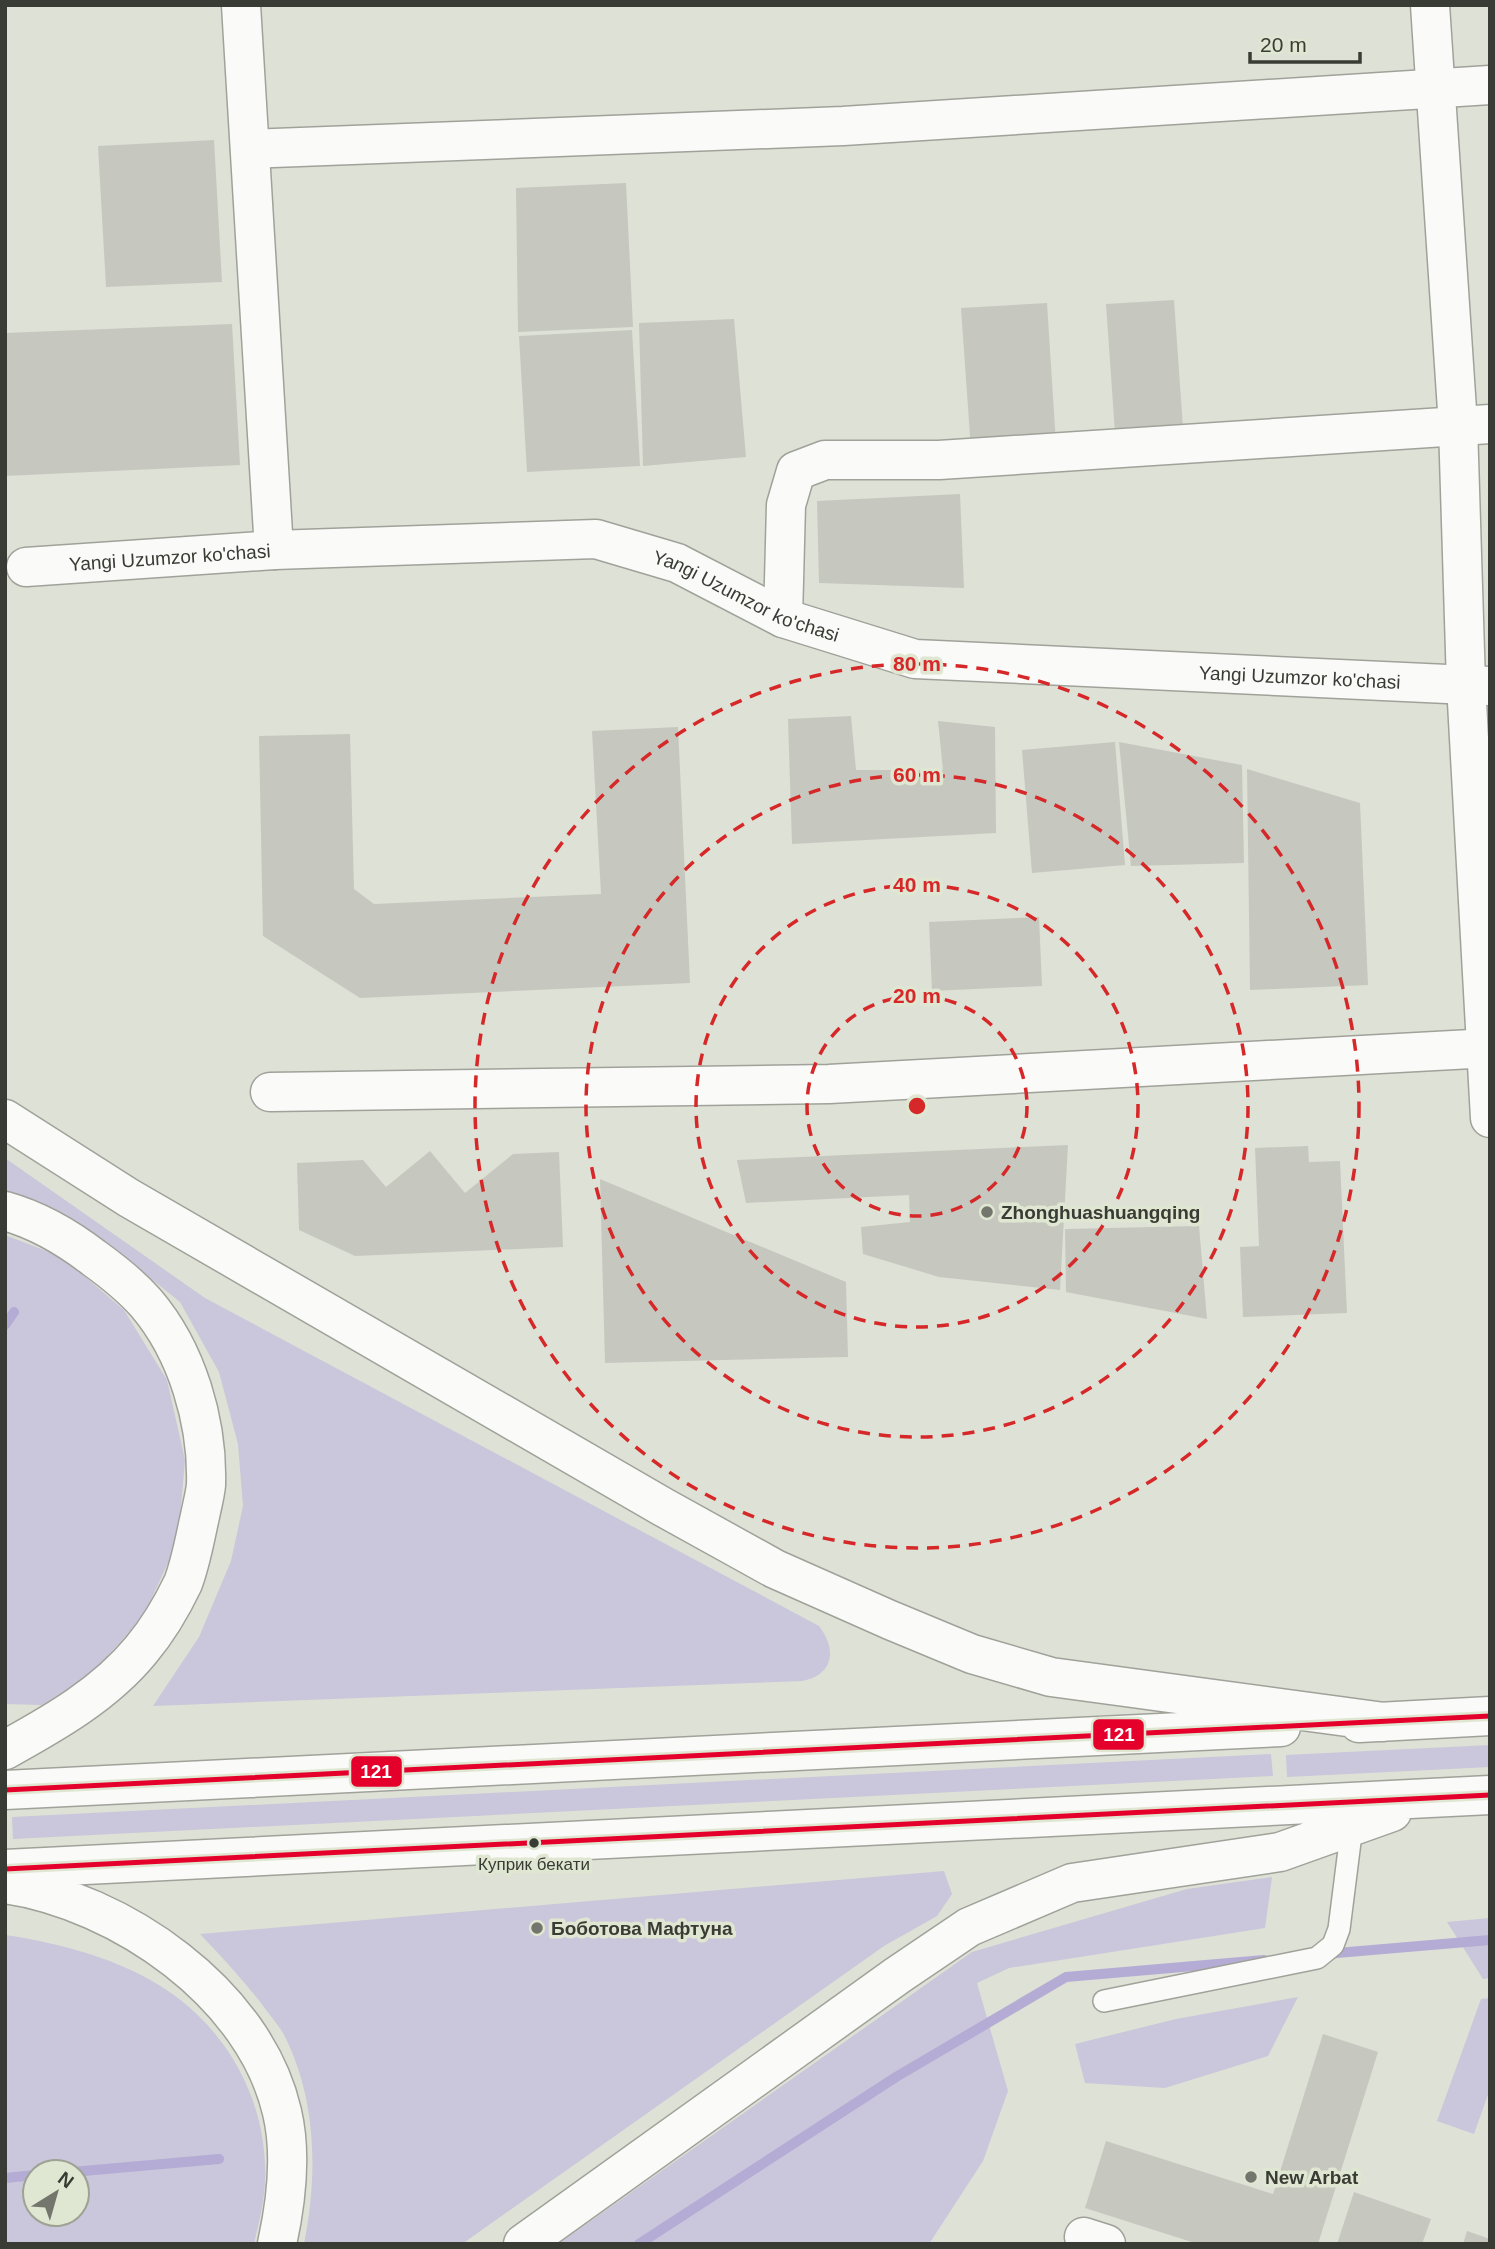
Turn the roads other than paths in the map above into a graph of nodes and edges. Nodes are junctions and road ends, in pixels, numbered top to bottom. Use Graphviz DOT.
graph roads {
  1 [pos="241,5"];
  2 [pos="1430,5"];
  3 [pos="1490,85"];
  4 [pos="1434,88"];
  5 [pos="250,149"];
  6 [pos="1474,424"];
  7 [pos="274,550"];
  8 [pos="26,567"];
  9 [pos="783,618"];
  10 [pos="1478,685"];
  11 [pos="1488,1048"];
  12 [pos="270,1093"];
  13 [pos="5,1118"];
  14 [pos="1490,1118"];
  15 [pos="5,1211"];
  16 [pos="1490,1716"];
  17 [pos="1384,1721"];
  18 [pos="5,1750"];
  19 [pos="5,1790"];
  20 [pos="1490,1795"];
  21 [pos="1431,1798"];
  22 [pos="1352,1826"];
  23 [pos="5,1869"];
  24 [pos="5,1884"];
  25 [pos="1104,2001"];
  26 [pos="277,2244"];
  27 [pos="523,2244"];
  1 -- 5 [label="main road"];
  2 -- 4 [label="main road"];
  3 -- 4 [label="main road"];
  4 -- 5 [label="main road"];
  4 -- 6 [label="main road"];
  5 -- 7 [label="main road"];
  6 -- 9 [label="main road"];
  6 -- 10 [label="main road"];
  7 -- 8 [label="main road, Yangi Uzumzor ko'chasi"];
  7 -- 9 [label="main road, Yangi Uzumzor ko'chasi"];
  9 -- 10 [label="main road, Yangi Uzumzor ko'chasi"];
  10 -- 11 [label="main road"];
  11 -- 12 [label="main road"];
  11 -- 14 [label="main road"];
  13 -- 17 [label="main road"];
  15 -- 18 [label="main road"];
  16 -- 17 [label="main road"];
  17 -- 19 [label="main road"];
  20 -- 21 [label="main road"];
  21 -- 22 [label="main road"];
  21 -- 23 [label="main road"];
  22 -- 25 [label="lane"];
  22 -- 27 [label="main road"];
  24 -- 26 [label="main road"];
}
